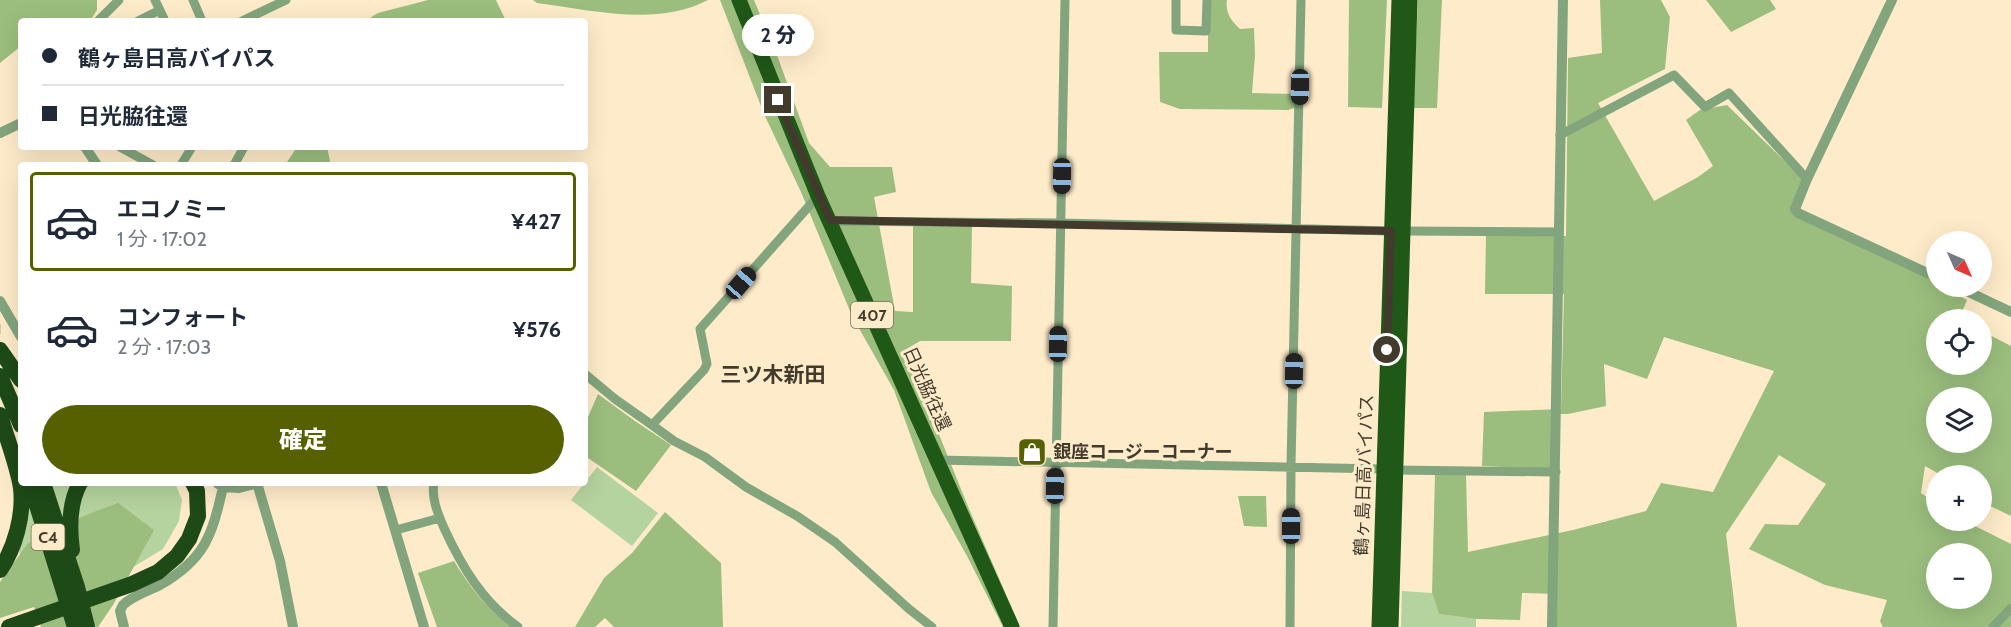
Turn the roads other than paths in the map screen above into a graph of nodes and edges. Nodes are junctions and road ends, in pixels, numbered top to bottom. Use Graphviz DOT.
graph roads {
  1 [pos="119,0"];
  2 [pos="193,0"];
  3 [pos="286,0"];
  4 [pos="739,0"];
  5 [pos="1065,0"];
  6 [pos="1176,0"];
  7 [pos="1207,0"];
  8 [pos="1301,0"];
  9 [pos="1399,0"];
  10 [pos="1410,0"];
  11 [pos="1563,0"];
  12 [pos="1892,0"];
  13 [pos="158,3"];
  14 [pos="101,18"];
  15 [pos="141,18"];
  16 [pos="164,18"];
  17 [pos="201,18"];
  18 [pos="248,18"];
  19 [pos="18,124"];
  20 [pos="0,133"];
  21 [pos="1560,135"];
  22 [pos="126,150"];
  23 [pos="148,162"];
  24 [pos="1807,179"];
  25 [pos="818,196"];
  26 [pos="830,220"];
  27 [pos="1061,223"];
  28 [pos="1297,228"];
  29 [pos="1397,231"];
  30 [pos="1559,232"];
  31 [pos="1926,272"];
  32 [pos="1979,297"];
  33 [pos="0,301"];
  34 [pos="2011,312"];
  35 [pos="13,323"];
  36 [pos="1,329"];
  37 [pos="18,332"];
  38 [pos="0,350"];
  39 [pos="0,376"];
  40 [pos="18,376"];
  41 [pos="588,376"];
  42 [pos="0,408"];
  43 [pos="0,415"];
  44 [pos="18,418"];
  45 [pos="652,425"];
  46 [pos="18,451"];
  47 [pos="937,460"];
  48 [pos="1056,462"];
  49 [pos="1291,466"];
  50 [pos="1389,470"];
  51 [pos="1556,472"];
  52 [pos="18,478"];
  53 [pos="20,486"];
  54 [pos="31,486"];
  55 [pos="44,486"];
  56 [pos="79,486"];
  57 [pos="185,486"];
  58 [pos="194,486"];
  59 [pos="220,486"];
  60 [pos="226,486"];
  61 [pos="246,486"];
  62 [pos="258,486"];
  63 [pos="382,486"];
  64 [pos="434,486"];
  65 [pos="440,518"];
  66 [pos="396,530"];
  67 [pos="0,570"];
  68 [pos="71,589"];
  69 [pos="2011,608"];
  70 [pos="80,621"];
  71 [pos="0,624"];
  72 [pos="9,627"];
  73 [pos="124,627"];
  74 [pos="293,627"];
  75 [pos="424,627"];
  76 [pos="518,627"];
  77 [pos="932,627"];
  78 [pos="1012,627"];
  79 [pos="1053,627"];
  80 [pos="1290,627"];
  81 [pos="1379,627"];
  82 [pos="1391,627"];
  83 [pos="1552,627"];
  84 [pos="1993,627"];
  1 -- 14 [label="street"];
  2 -- 17 [label="street"];
  3 -- 18 [label="street"];
  4 -- 25 [label="highway, 日光脇往還 / 407"];
  5 -- 27 [label="street"];
  6 -- 7 [label="street"];
  8 -- 28 [label="street"];
  9 -- 29 [label="highway, 鶴ヶ島日高バイパス"];
  10 -- 29 [label="highway, 鶴ヶ島日高バイパス"];
  11 -- 21 [label="street"];
  12 -- 24 [label="street"];
  13 -- 15 [label="street"];
  13 -- 16 [label="street"];
  19 -- 20 [label="street"];
  21 -- 24 [label="street"];
  21 -- 30 [label="street"];
  22 -- 23 [label="street"];
  24 -- 31 [label="street"];
  25 -- 26 [label="highway, 日光脇往還 / 407"];
  25 -- 45 [label="street"];
  26 -- 27 [label="street"];
  26 -- 47 [label="highway, 日光脇往還 / 407"];
  27 -- 28 [label="street"];
  27 -- 48 [label="street"];
  28 -- 29 [label="street"];
  28 -- 49 [label="street"];
  29 -- 30 [label="street"];
  29 -- 50 [label="highway, 鶴ヶ島日高バイパス"];
  30 -- 51 [label="street"];
  32 -- 34 [label="street"];
  33 -- 35 [label="street"];
  35 -- 36 [label="street"];
  35 -- 37 [label="street"];
  38 -- 40 [label="highway"];
  39 -- 44 [label="highway"];
  41 -- 45 [label="street"];
  42 -- 46 [label="highway"];
  43 -- 52 [label="highway"];
  45 -- 77 [label="street"];
  47 -- 48 [label="street"];
  47 -- 78 [label="highway, 日光脇往還 / 407"];
  48 -- 49 [label="street"];
  48 -- 79 [label="street"];
  49 -- 50 [label="street"];
  49 -- 80 [label="street"];
  50 -- 51 [label="street"];
  50 -- 81 [label="highway, 鶴ヶ島日高バイパス"];
  50 -- 82 [label="highway, 鶴ヶ島日高バイパス"];
  51 -- 83 [label="street"];
  53 -- 67 [label="highway"];
  54 -- 68 [label="highway, C4"];
  55 -- 68 [label="highway, C4"];
  56 -- 68 [label="highway"];
  57 -- 71 [label="highway"];
  58 -- 72 [label="highway"];
  59 -- 73 [label="street"];
  60 -- 61 [label="street"];
  62 -- 74 [label="street"];
  63 -- 66 [label="street"];
  64 -- 65 [label="street"];
  65 -- 66 [label="street"];
  65 -- 76 [label="street"];
  66 -- 75 [label="street"];
  68 -- 70 [label="highway, C4"];
  69 -- 84 [label="street"];
}
